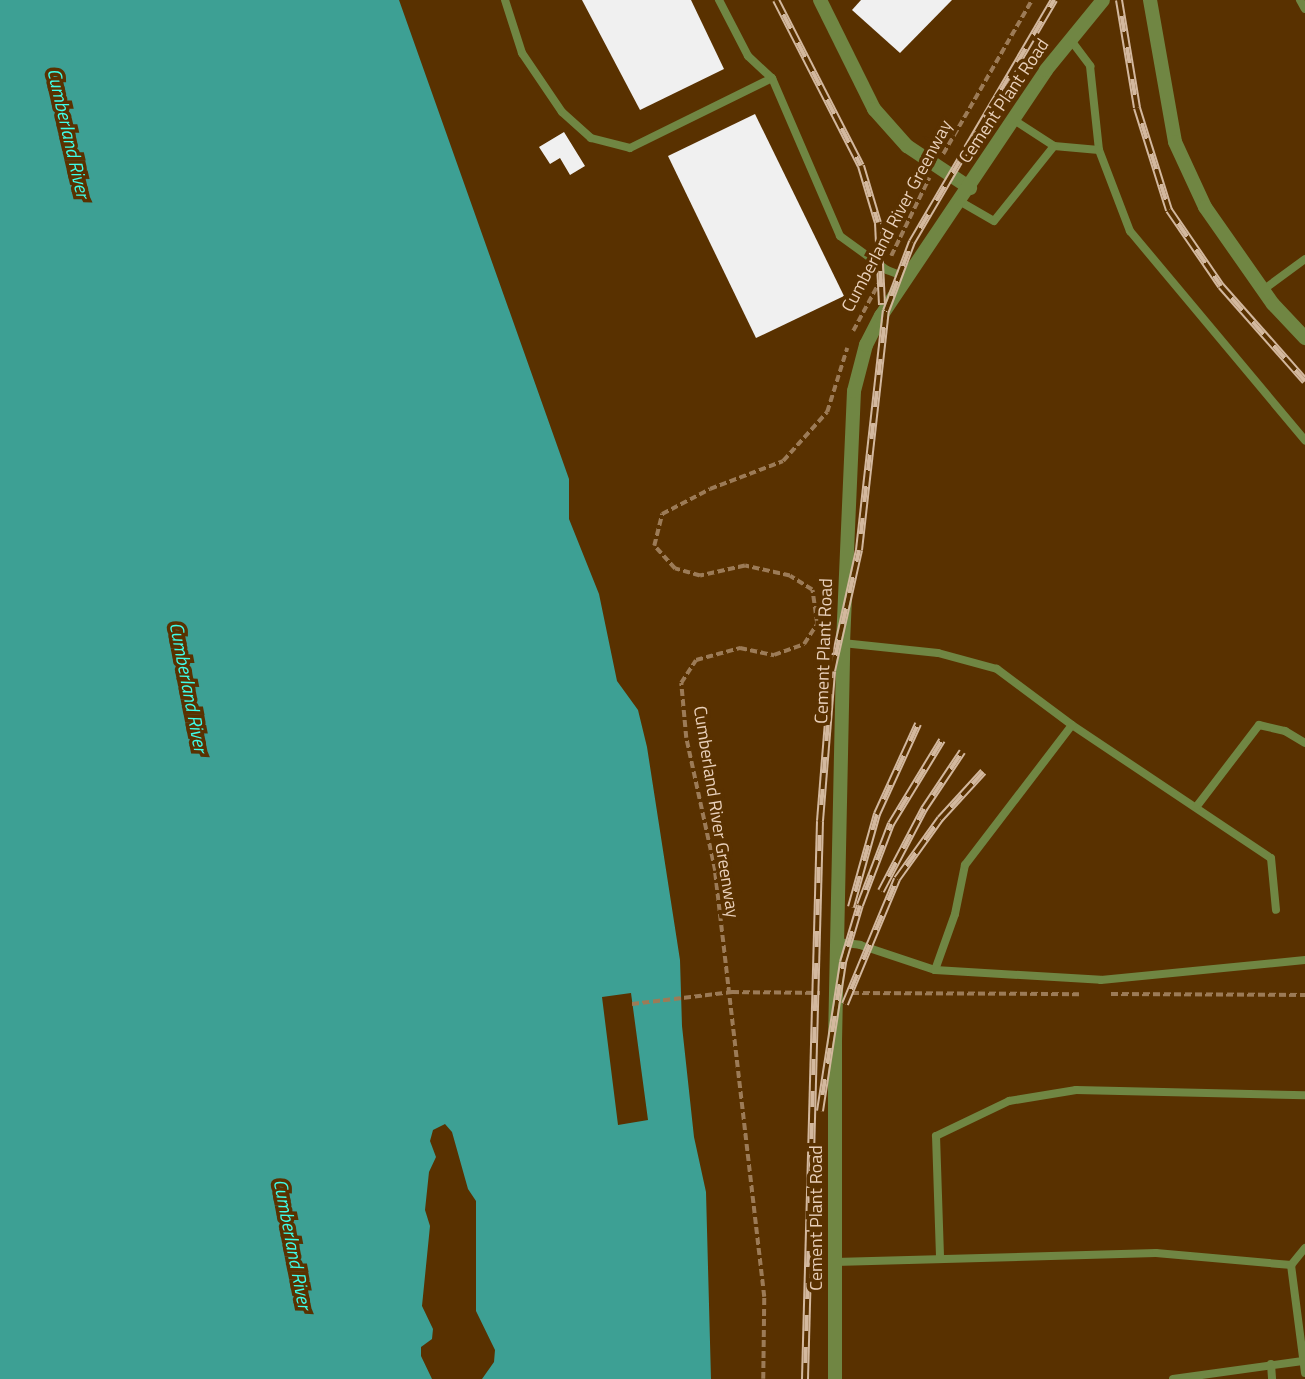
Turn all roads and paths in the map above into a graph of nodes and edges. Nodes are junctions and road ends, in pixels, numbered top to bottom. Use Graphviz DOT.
graph roads {
  1 [pos="505,0"];
  2 [pos="719,0"];
  3 [pos="820,0"];
  4 [pos="1032,0"];
  5 [pos="1103,0"];
  6 [pos="1150,0"];
  7 [pos="1300,0"];
  8 [pos="1305,9"];
  9 [pos="1069,39"];
  10 [pos="772,78"];
  11 [pos="1014,120"];
  12 [pos="1054,146"];
  13 [pos="1099,150"];
  14 [pos="936,167"];
  15 [pos="970,188"];
  16 [pos="961,202"];
  17 [pos="1305,259"];
  18 [pos="887,270"];
  19 [pos="908,278"];
  20 [pos="1263,289"];
  21 [pos="1305,338"];
  22 [pos="1305,440"];
  23 [pos="843,643"];
  24 [pos="1072,725"];
  25 [pos="1305,744"];
  26 [pos="1197,806"];
  27 [pos="1276,910"];
  28 [pos="837,942"];
  29 [pos="1305,960"];
  30 [pos="935,970"];
  31 [pos="830,993"];
  32 [pos="844,993"];
  33 [pos="1082,994"];
  34 [pos="1109,994"];
  35 [pos="1305,995"];
  36 [pos="632,1004"];
  37 [pos="1305,1095"];
  38 [pos="1305,1248"];
  39 [pos="940,1256"];
  40 [pos="835,1262"];
  41 [pos="1291,1265"];
  42 [pos="1303,1337"];
  43 [pos="1303,1361"];
  44 [pos="1270,1364"];
  45 [pos="1305,1373"];
  46 [pos="763,1379"];
  47 [pos="835,1379"];
  48 [pos="1173,1379"];
  49 [pos="1272,1379"];
  1 -- 10 [label="lane"];
  2 -- 10 [label="lane"];
  3 -- 14 [label="street"];
  4 -- 14 [label="path, Cumberland River Greenway"];
  5 -- 9 [label="street, Cement Plant Road"];
  6 -- 20 [label="street"];
  7 -- 8 [label="lane"];
  9 -- 11 [label="street, Cement Plant Road"];
  9 -- 13 [label="lane"];
  10 -- 18 [label="lane"];
  11 -- 12 [label="lane"];
  11 -- 15 [label="street, Cement Plant Road"];
  12 -- 13 [label="lane"];
  12 -- 16 [label="lane"];
  13 -- 22 [label="lane"];
  14 -- 15 [label="street"];
  14 -- 18 [label="path, Cumberland River Greenway"];
  15 -- 16 [label="street, Cement Plant Road"];
  16 -- 19 [label="street, Cement Plant Road"];
  17 -- 20 [label="lane"];
  18 -- 19 [label="lane"];
  18 -- 46 [label="path, Cumberland River Greenway"];
  19 -- 23 [label="street, Cement Plant Road"];
  20 -- 21 [label="street"];
  23 -- 24 [label="lane"];
  23 -- 28 [label="street, Cement Plant Road"];
  24 -- 26 [label="lane"];
  24 -- 30 [label="lane"];
  25 -- 26 [label="lane"];
  26 -- 27 [label="lane"];
  28 -- 30 [label="lane"];
  28 -- 40 [label="street, Cement Plant Road"];
  29 -- 30 [label="lane"];
  31 -- 36 [label="path"];
  32 -- 33 [label="path"];
  34 -- 35 [label="path"];
  37 -- 39 [label="lane"];
  38 -- 41 [label="lane"];
  39 -- 40 [label="lane"];
  39 -- 41 [label="lane"];
  40 -- 47 [label="street, Cement Plant Road"];
  41 -- 42 [label="lane"];
  42 -- 43 [label="lane"];
  43 -- 44 [label="lane"];
  43 -- 45 [label="lane"];
  44 -- 48 [label="lane"];
  44 -- 49 [label="lane"];
}
